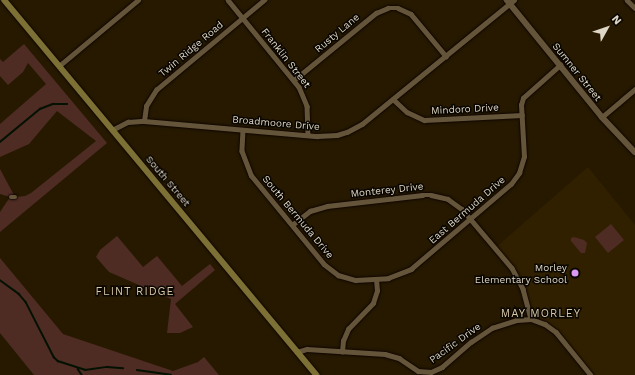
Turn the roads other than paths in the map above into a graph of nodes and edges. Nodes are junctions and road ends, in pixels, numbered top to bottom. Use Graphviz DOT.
graph roads {
  1 [pos="4,0"];
  2 [pos="138,0"];
  3 [pos="228,0"];
  4 [pos="264,0"];
  5 [pos="627,0"];
  6 [pos="510,1"];
  7 [pos="635,8"];
  8 [pos="243,18"];
  9 [pos="446,56"];
  10 [pos="560,65"];
  11 [pos="59,66"];
  12 [pos="294,80"];
  13 [pos="635,89"];
  14 [pos="393,99"];
  15 [pos="522,115"];
  16 [pos="602,117"];
  17 [pos="144,121"];
  18 [pos="112,130"];
  19 [pos="243,130"];
  20 [pos="308,136"];
  21 [pos="635,152"];
  22 [pos="470,219"];
  23 [pos="292,225"];
  24 [pos="376,280"];
  25 [pos="531,319"];
  26 [pos="297,352"];
  27 [pos="342,352"];
  28 [pos="425,374"];
  29 [pos="314,375"];
  30 [pos="591,375"];
  1 -- 11 [label="main road, South Street"];
  2 -- 11 [label="street"];
  3 -- 8 [label="street, Franklin Street"];
  4 -- 8 [label="street, Twin Ridge Road"];
  5 -- 7 [label="street"];
  6 -- 9 [label="street, Broadmoore Drive"];
  6 -- 10 [label="street, Sumner Street"];
  8 -- 12 [label="street, Franklin Street"];
  8 -- 17 [label="street, Twin Ridge Road"];
  9 -- 12 [label="street, Rusty Lane"];
  9 -- 14 [label="street, Broadmoore Drive"];
  10 -- 15 [label="street, East Bermuda Drive"];
  10 -- 16 [label="street, Sumner Street"];
  11 -- 18 [label="main road, South Street"];
  12 -- 20 [label="street, Franklin Street"];
  13 -- 16 [label="street"];
  14 -- 15 [label="street, Mindoro Drive"];
  14 -- 20 [label="street, Broadmoore Drive"];
  15 -- 22 [label="street, East Bermuda Drive"];
  16 -- 21 [label="street, Sumner Street"];
  17 -- 18 [label="street, Broadmoore Drive"];
  17 -- 19 [label="street, Broadmoore Drive"];
  18 -- 26 [label="main road, South Street"];
  19 -- 20 [label="street, Broadmoore Drive"];
  19 -- 23 [label="street, South Bermuda Drive"];
  22 -- 23 [label="street, Monterey Drive"];
  22 -- 24 [label="street, East Bermuda Drive"];
  22 -- 25 [label="street, Monterey Drive"];
  23 -- 24 [label="street, South Bermuda Drive"];
  24 -- 27 [label="street"];
  25 -- 28 [label="street, Pacific Drive"];
  25 -- 30 [label="street"];
  26 -- 27 [label="street, Pacific Drive"];
  26 -- 29 [label="main road, South Street"];
  27 -- 28 [label="street, Pacific Drive"];
}
